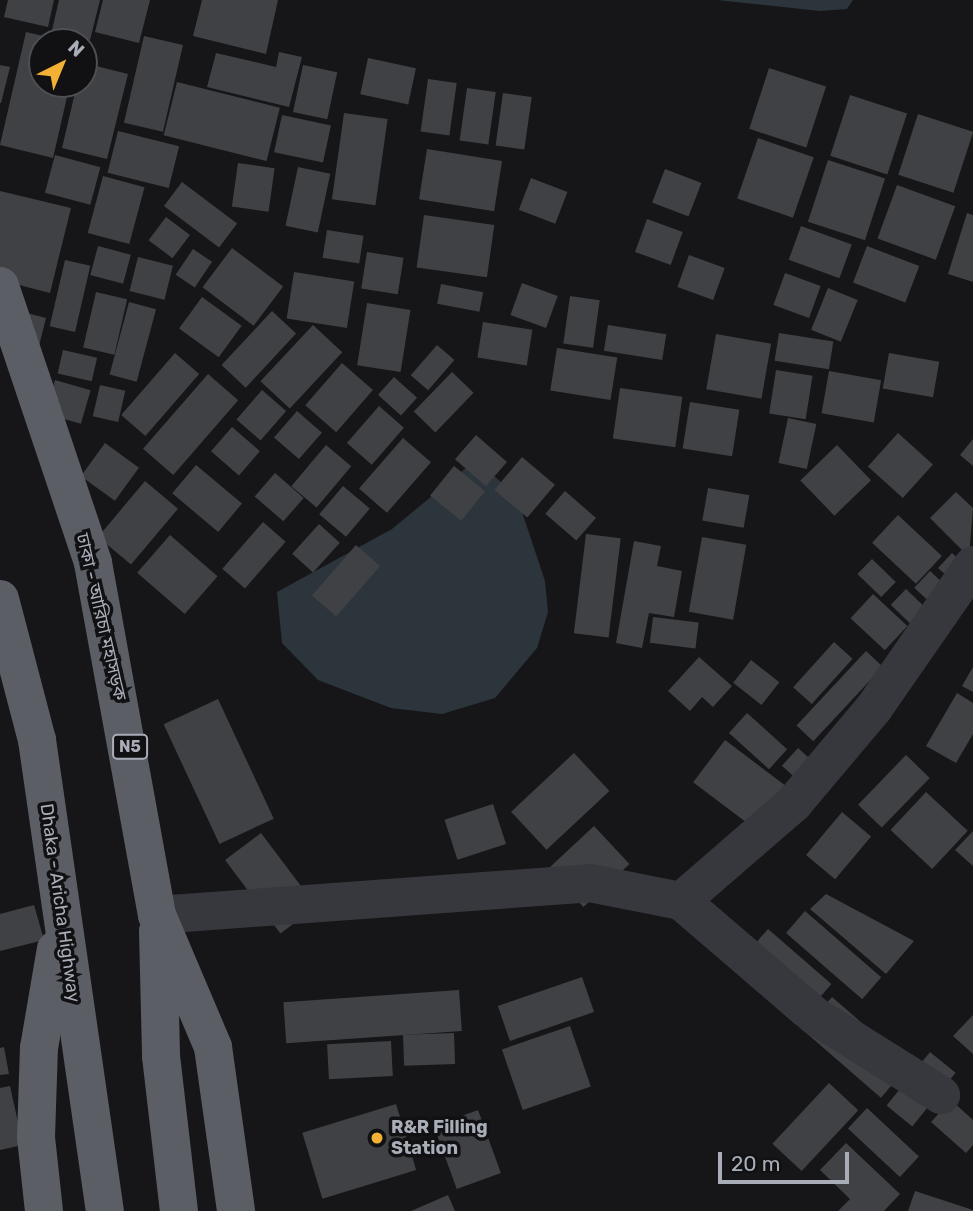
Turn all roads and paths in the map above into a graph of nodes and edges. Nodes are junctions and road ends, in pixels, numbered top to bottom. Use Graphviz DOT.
graph roads {
  1 [pos="0,286"];
  2 [pos="973,565"];
  3 [pos="0,599"];
  4 [pos="681,901"];
  5 [pos="157,915"];
  6 [pos="61,922"];
  7 [pos="941,1095"];
  8 [pos="44,1211"];
  9 [pos="105,1211"];
  10 [pos="179,1211"];
  11 [pos="236,1211"];
  1 -- 5 [label="highway, ঢাকা - আরিচা মহাসড়ক / N5"];
  2 -- 4 [label="street"];
  3 -- 6 [label="highway, Dhaka - Aricha Highway"];
  4 -- 5 [label="street"];
  4 -- 7 [label="street"];
  5 -- 10 [label="highway, ঢাকা - আরিচা মহাসড়ক / N5"];
  5 -- 11 [label="highway, ঢাকা - আরিচা মহাসড়ক / N5"];
  6 -- 8 [label="highway"];
  6 -- 9 [label="highway, Dhaka - Aricha Highway"];
}
